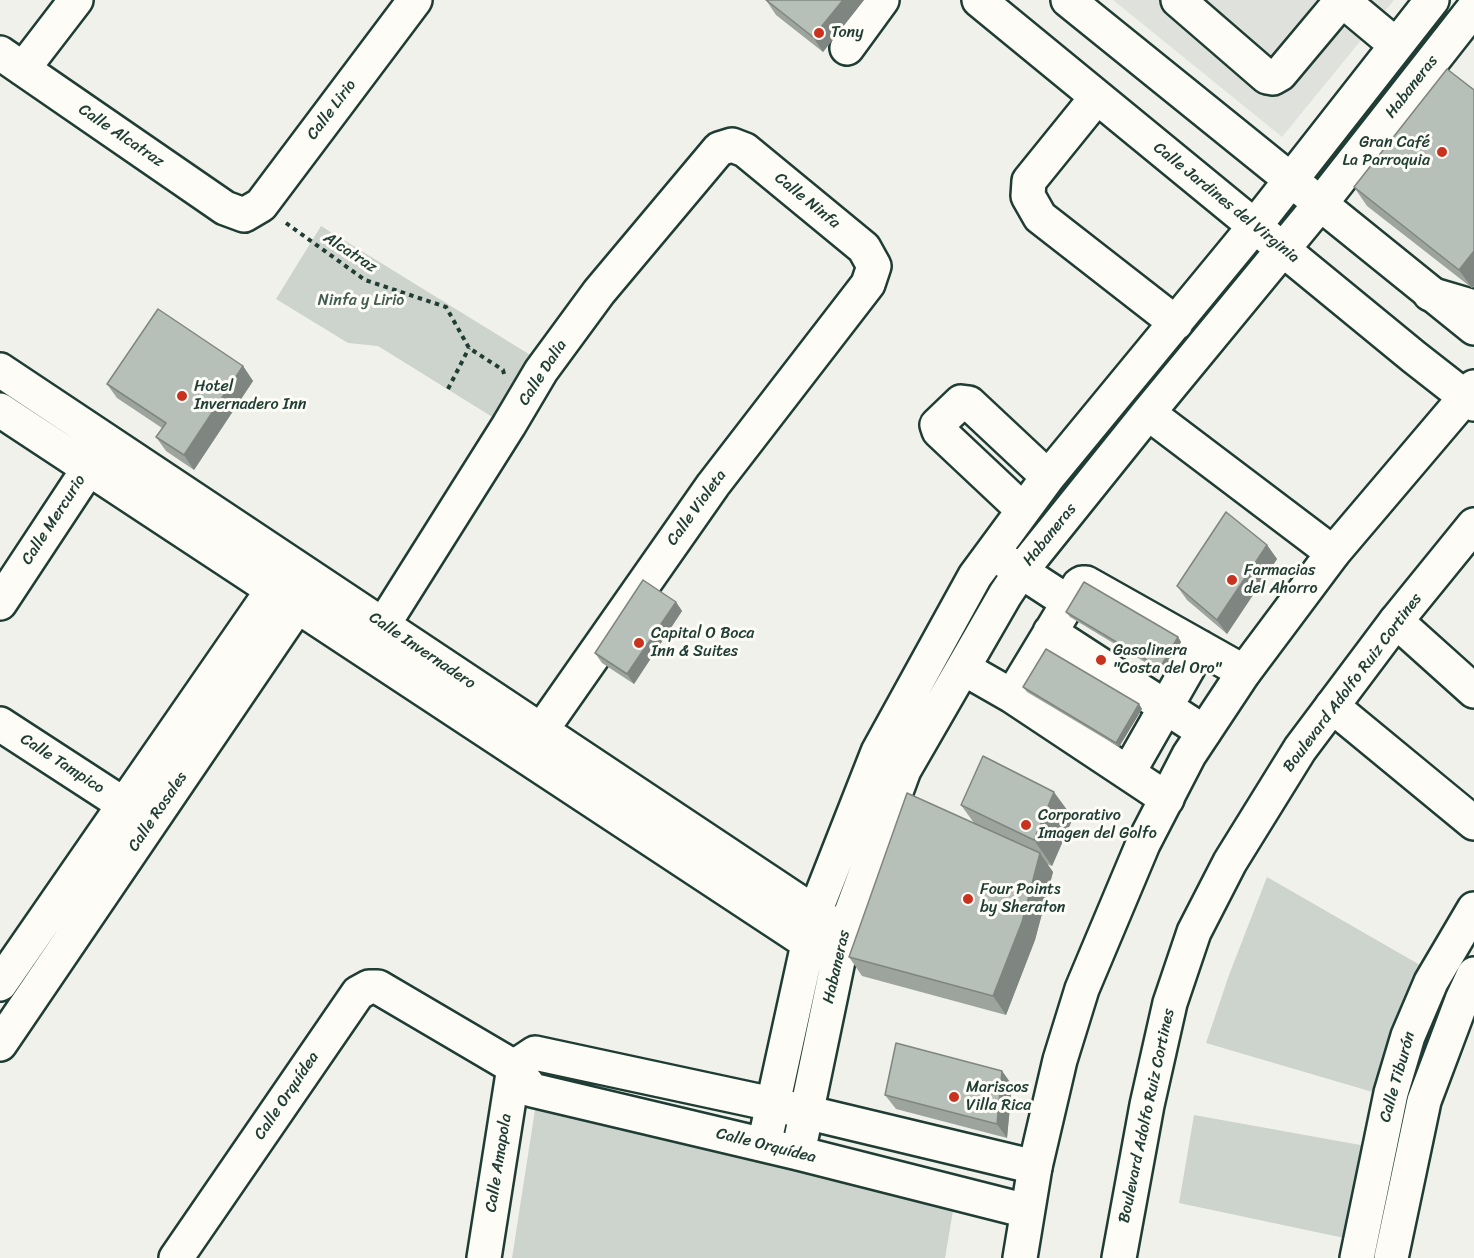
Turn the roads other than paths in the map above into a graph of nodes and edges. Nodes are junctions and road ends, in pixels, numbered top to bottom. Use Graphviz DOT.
graph roads {
  1 [pos="76,0"];
  2 [pos="415,0"];
  3 [pos="882,0"];
  4 [pos="979,0"];
  5 [pos="1068,0"];
  6 [pos="1178,0"];
  7 [pos="1342,0"];
  8 [pos="1432,0"];
  9 [pos="1474,9"];
  10 [pos="1396,45"];
  11 [pos="847,48"];
  12 [pos="11,61"];
  13 [pos="1097,97"];
  14 [pos="732,145"];
  15 [pos="1292,179"];
  16 [pos="1321,203"];
  17 [pos="253,210"];
  18 [pos="1254,227"];
  19 [pos="1284,249"];
  20 [pos="874,266"];
  21 [pos="1430,294"];
  22 [pos="1474,307"];
  23 [pos="1176,323"];
  24 [pos="1474,328"];
  25 [pos="0,369"];
  26 [pos="1471,396"];
  27 [pos="0,410"];
  28 [pos="1148,413"];
  29 [pos="89,468"];
  30 [pos="1048,477"];
  31 [pos="1023,510"];
  32 [pos="1474,525"];
  33 [pos="991,553"];
  34 [pos="1333,553"];
  35 [pos="1021,571"];
  36 [pos="295,585"];
  37 [pos="1068,602"];
  38 [pos="1118,602"];
  39 [pos="0,603"];
  40 [pos="1396,621"];
  41 [pos="383,625"];
  42 [pos="1162,627"];
  43 [pos="1200,646"];
  44 [pos="963,668"];
  45 [pos="1244,672"];
  46 [pos="1060,685"];
  47 [pos="1474,691"];
  48 [pos="1332,706"];
  49 [pos="1165,707"];
  50 [pos="1108,715"];
  51 [pos="0,724"];
  52 [pos="1204,732"];
  53 [pos="533,743"];
  54 [pos="1128,773"];
  55 [pos="1167,799"];
  56 [pos="123,804"];
  57 [pos="1474,823"];
  58 [pos="1474,909"];
  59 [pos="812,927"];
  60 [pos="840,946"];
  61 [pos="1474,974"];
  62 [pos="0,984"];
  63 [pos="0,1044"];
  64 [pos="514,1067"];
  65 [pos="772,1104"];
  66 [pos="807,1113"];
  67 [pos="764,1145"];
  68 [pos="798,1153"];
  69 [pos="1035,1167"];
  70 [pos="1027,1211"];
  71 [pos="176,1258"];
  72 [pos="484,1258"];
  73 [pos="1020,1258"];
  74 [pos="1119,1258"];
  75 [pos="1357,1258"];
  76 [pos="1391,1258"];
  1 -- 12 [label="street"];
  2 -- 17 [label="street, Calle Lirio"];
  3 -- 11 [label="street"];
  4 -- 13 [label="street, Calle Jardines del Virginia"];
  5 -- 15 [label="street"];
  6 -- 7 [label="street"];
  7 -- 10 [label="street"];
  8 -- 10 [label="street, Habaneras"];
  9 -- 16 [label="street, Habaneras"];
  10 -- 15 [label="street, Habaneras"];
  12 -- 17 [label="street, Calle Alcatraz"];
  13 -- 18 [label="street, Calle Jardines del Virginia"];
  13 -- 23 [label="street"];
  14 -- 20 [label="street, Calle Ninfa"];
  14 -- 41 [label="street, Calle Dalia"];
  15 -- 16 [label="street"];
  15 -- 18 [label="street, Habaneras"];
  16 -- 19 [label="street, Habaneras"];
  16 -- 21 [label="street"];
  18 -- 19 [label="street, Calle Jardines del Virginia"];
  18 -- 23 [label="street, Habaneras"];
  19 -- 26 [label="street, Calle Jardines del Virginia"];
  19 -- 28 [label="street, Habaneras"];
  20 -- 53 [label="street, Calle Violeta"];
  21 -- 22 [label="street"];
  21 -- 24 [label="street"];
  23 -- 30 [label="street, Habaneras"];
  25 -- 36 [label="street, Calle Invernadero"];
  26 -- 34 [label="street"];
  27 -- 29 [label="street, Calle Invernadero"];
  28 -- 34 [label="street"];
  28 -- 35 [label="street, Habaneras"];
  29 -- 36 [label="street, Calle Invernadero"];
  29 -- 39 [label="street, Calle Mercurio"];
  30 -- 31 [label="street, Habaneras"];
  30 -- 31 [label="street"];
  31 -- 33 [label="street, Habaneras"];
  32 -- 40 [label="street, Boulevard Adolfo Ruiz Cortines"];
  33 -- 35 [label="street"];
  33 -- 59 [label="street, Habaneras"];
  34 -- 45 [label="street"];
  35 -- 37 [label="street"];
  35 -- 44 [label="street, Habaneras"];
  36 -- 41 [label="street, Calle Invernadero"];
  36 -- 53 [label="street, Calle Invernadero"];
  36 -- 56 [label="street, Calle Rosales"];
  36 -- 63 [label="street, Calle Rosales"];
  37 -- 38 [label="street"];
  37 -- 46 [label="street"];
  38 -- 42 [label="street"];
  38 -- 46 [label="street"];
  40 -- 47 [label="street"];
  40 -- 48 [label="street, Boulevard Adolfo Ruiz Cortines"];
  41 -- 53 [label="street, Calle Invernadero"];
  42 -- 43 [label="street"];
  42 -- 50 [label="street"];
  43 -- 45 [label="street"];
  43 -- 49 [label="street"];
  44 -- 46 [label="street"];
  44 -- 60 [label="street, Habaneras"];
  45 -- 52 [label="street"];
  46 -- 50 [label="street"];
  46 -- 50 [label="street"];
  48 -- 57 [label="street"];
  48 -- 74 [label="street, Boulevard Adolfo Ruiz Cortines"];
  49 -- 50 [label="street"];
  49 -- 52 [label="street"];
  49 -- 54 [label="street"];
  50 -- 54 [label="street"];
  51 -- 56 [label="street, Calle Tampico"];
  52 -- 55 [label="street"];
  53 -- 59 [label="street, Calle Invernadero"];
  54 -- 55 [label="street"];
  55 -- 69 [label="street"];
  56 -- 62 [label="street, Calle Rosales"];
  58 -- 75 [label="street, Calle Tiburón"];
  59 -- 60 [label="street, Calle Invernadero"];
  59 -- 65 [label="street, Habaneras"];
  60 -- 66 [label="street, Habaneras"];
  61 -- 76 [label="street, Calle Tiburón"];
  64 -- 65 [label="street"];
  64 -- 67 [label="street, Calle Orquídea"];
  64 -- 71 [label="street, Calle Orquídea"];
  64 -- 72 [label="street, Calle Amapola"];
  65 -- 66 [label="street"];
  65 -- 67 [label="street, Habaneras"];
  66 -- 68 [label="street, Habaneras"];
  66 -- 69 [label="street"];
  67 -- 68 [label="street, Calle Orquídea"];
  68 -- 70 [label="street, Calle Orquídea"];
  69 -- 70 [label="street"];
  70 -- 73 [label="street"];
}
